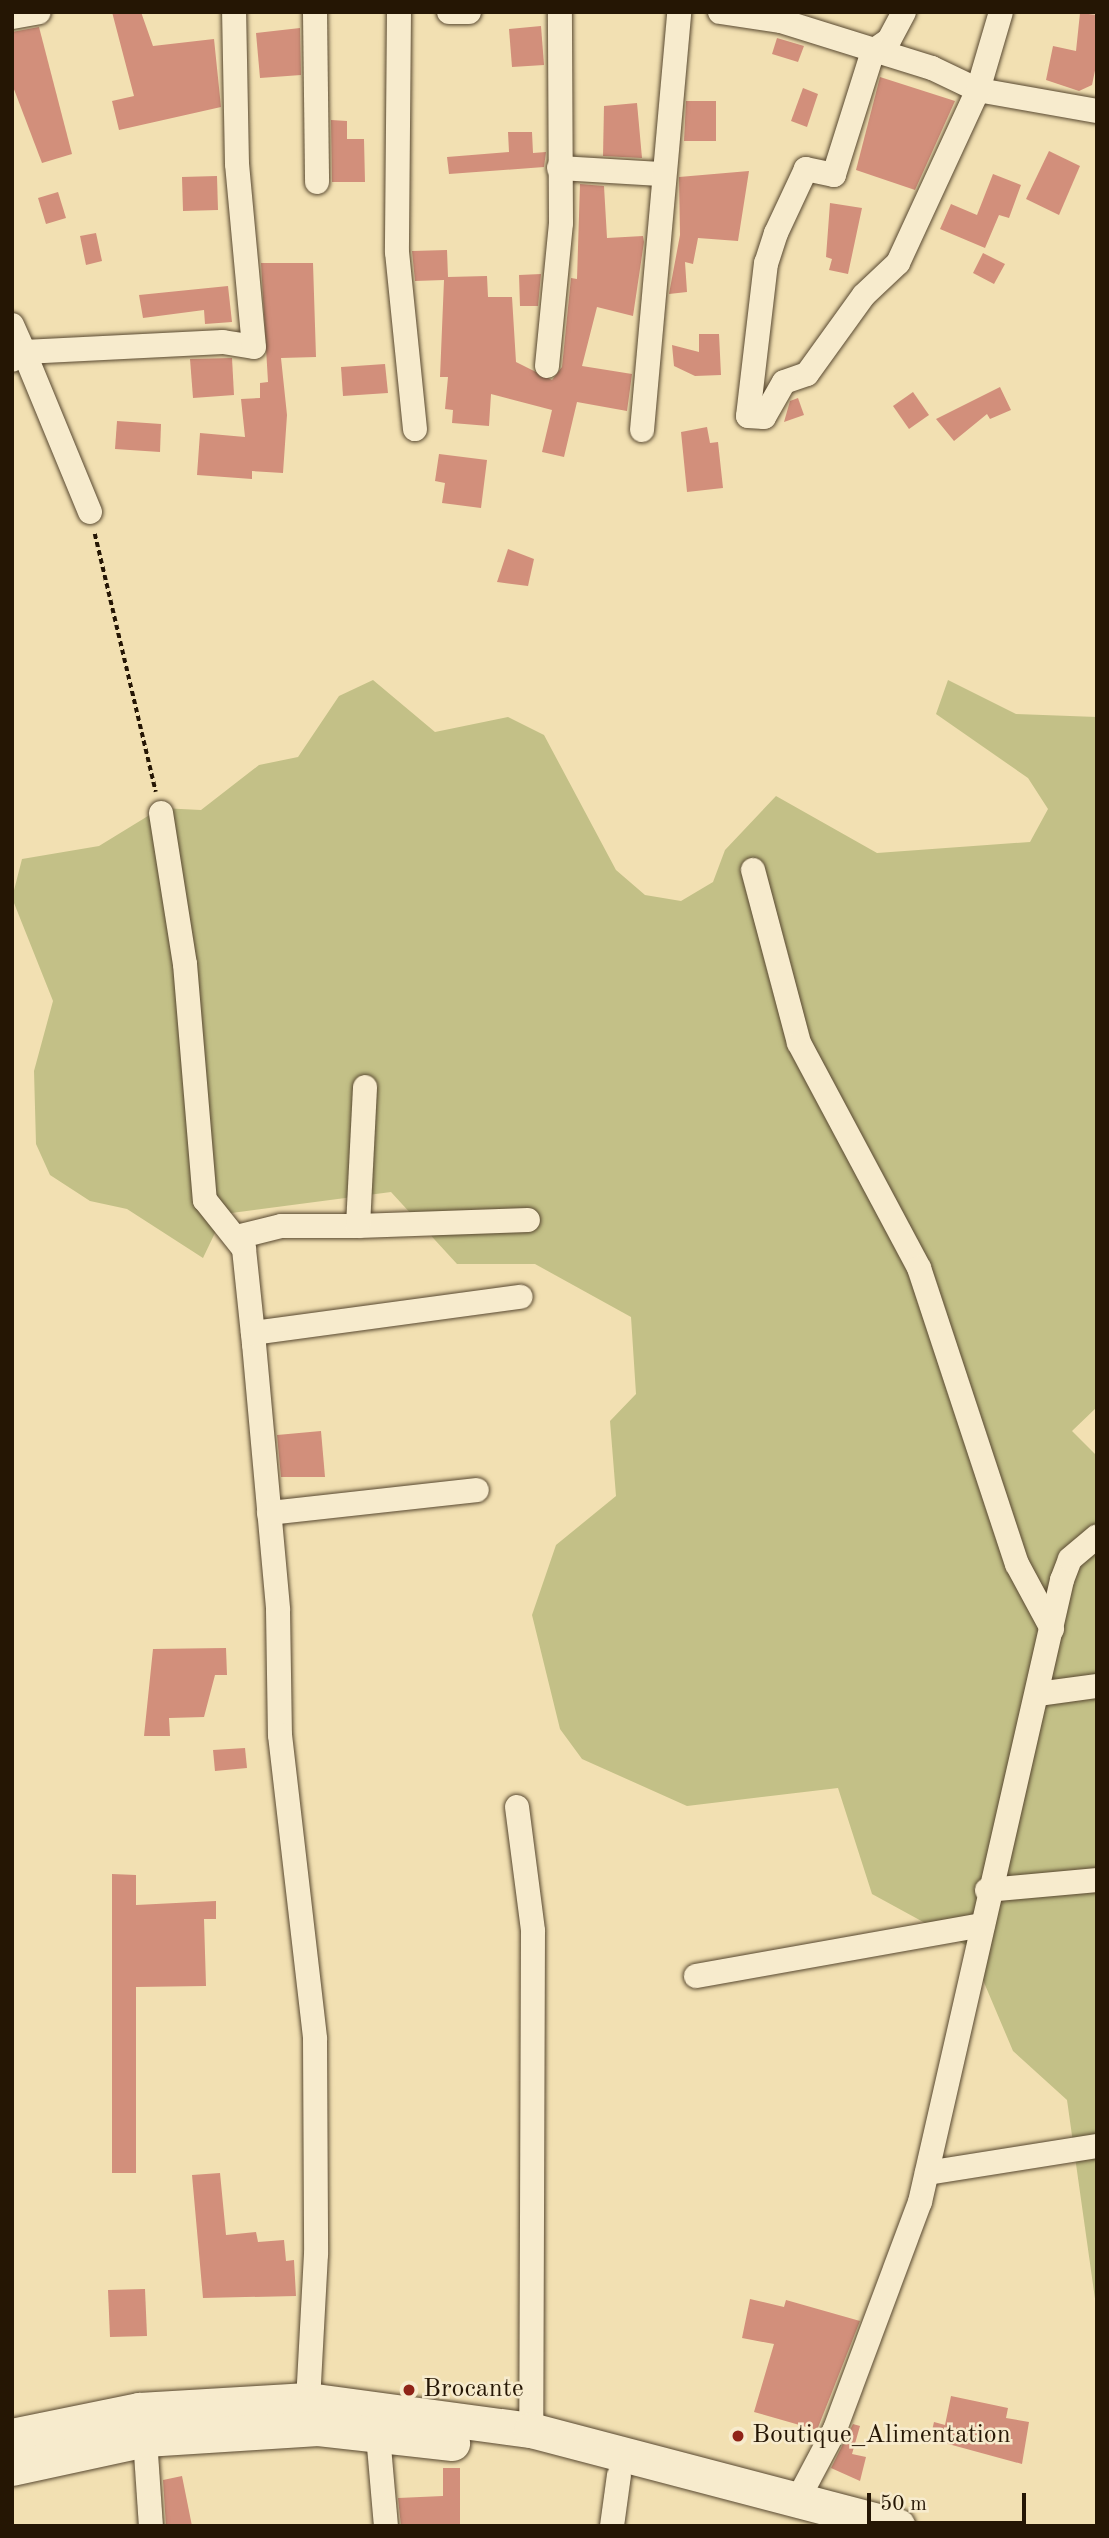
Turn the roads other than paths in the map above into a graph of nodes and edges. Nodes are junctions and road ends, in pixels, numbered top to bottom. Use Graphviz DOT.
graph roads {
  1 [pos="39,12"];
  2 [pos="233,12"];
  3 [pos="315,12"];
  4 [pos="399,12"];
  5 [pos="560,12"];
  6 [pos="680,12"];
  7 [pos="720,12"];
  8 [pos="904,12"];
  9 [pos="1001,12"];
  10 [pos="12,17"];
  11 [pos="873,51"];
  12 [pos="978,90"];
  13 [pos="1097,111"];
  14 [pos="559,169"];
  15 [pos="661,174"];
  16 [pos="317,182"];
  17 [pos="12,325"];
  18 [pos="18,356"];
  19 [pos="547,366"];
  20 [pos="415,429"];
  21 [pos="642,430"];
  22 [pos="90,512"];
  23 [pos="160,813"];
  24 [pos="754,870"];
  25 [pos="365,1087"];
  26 [pos="528,1220"];
  27 [pos="358,1226"];
  28 [pos="237,1237"];
  29 [pos="522,1297"];
  30 [pos="253,1333"];
  31 [pos="477,1490"];
  32 [pos="269,1513"];
  33 [pos="1097,1536"];
  34 [pos="1052,1629"];
  35 [pos="1097,1685"];
  36 [pos="1038,1694"];
  37 [pos="517,1807"];
  38 [pos="1097,1880"];
  39 [pos="988,1890"];
  40 [pos="982,1925"];
  41 [pos="696,1976"];
  42 [pos="1097,2146"];
  43 [pos="927,2173"];
  44 [pos="308,2400"];
  45 [pos="531,2430"];
  46 [pos="378,2435"];
  47 [pos="12,2436"];
  48 [pos="145,2438"];
  49 [pos="12,2468"];
  50 [pos="619,2475"];
  51 [pos="804,2513"];
  52 [pos="151,2526"];
  53 [pos="386,2526"];
  54 [pos="612,2526"];
  55 [pos="898,2526"];
  1 -- 10 [label="street"];
  2 -- 18 [label="street"];
  3 -- 16 [label="street"];
  4 -- 20 [label="street"];
  5 -- 14 [label="street"];
  6 -- 15 [label="street"];
  7 -- 11 [label="street"];
  8 -- 11 [label="street"];
  9 -- 12 [label="street"];
  11 -- 12 [label="street"];
  11 -- 12 [label="street"];
  12 -- 13 [label="street"];
  14 -- 15 [label="street"];
  14 -- 19 [label="street"];
  15 -- 21 [label="street"];
  17 -- 18 [label="street"];
  18 -- 22 [label="street"];
  23 -- 28 [label="street"];
  24 -- 34 [label="street"];
  25 -- 27 [label="street"];
  26 -- 27 [label="street"];
  27 -- 28 [label="street"];
  28 -- 30 [label="street"];
  29 -- 30 [label="street"];
  30 -- 32 [label="street"];
  31 -- 32 [label="street"];
  32 -- 44 [label="street"];
  33 -- 34 [label="street"];
  34 -- 36 [label="street"];
  35 -- 36 [label="street"];
  36 -- 39 [label="street"];
  37 -- 45 [label="street"];
  38 -- 39 [label="street"];
  39 -- 40 [label="street"];
  40 -- 41 [label="street"];
  40 -- 43 [label="street"];
  42 -- 43 [label="street"];
  43 -- 51 [label="street"];
  44 -- 45 [label="main road"];
  44 -- 47 [label="main road"];
  45 -- 51 [label="main road"];
  46 -- 48 [label="main road"];
  46 -- 50 [label="main road"];
  46 -- 53 [label="street"];
  48 -- 49 [label="main road"];
  48 -- 52 [label="street"];
  50 -- 51 [label="main road"];
  50 -- 54 [label="street"];
  51 -- 55 [label="main road"];
}
